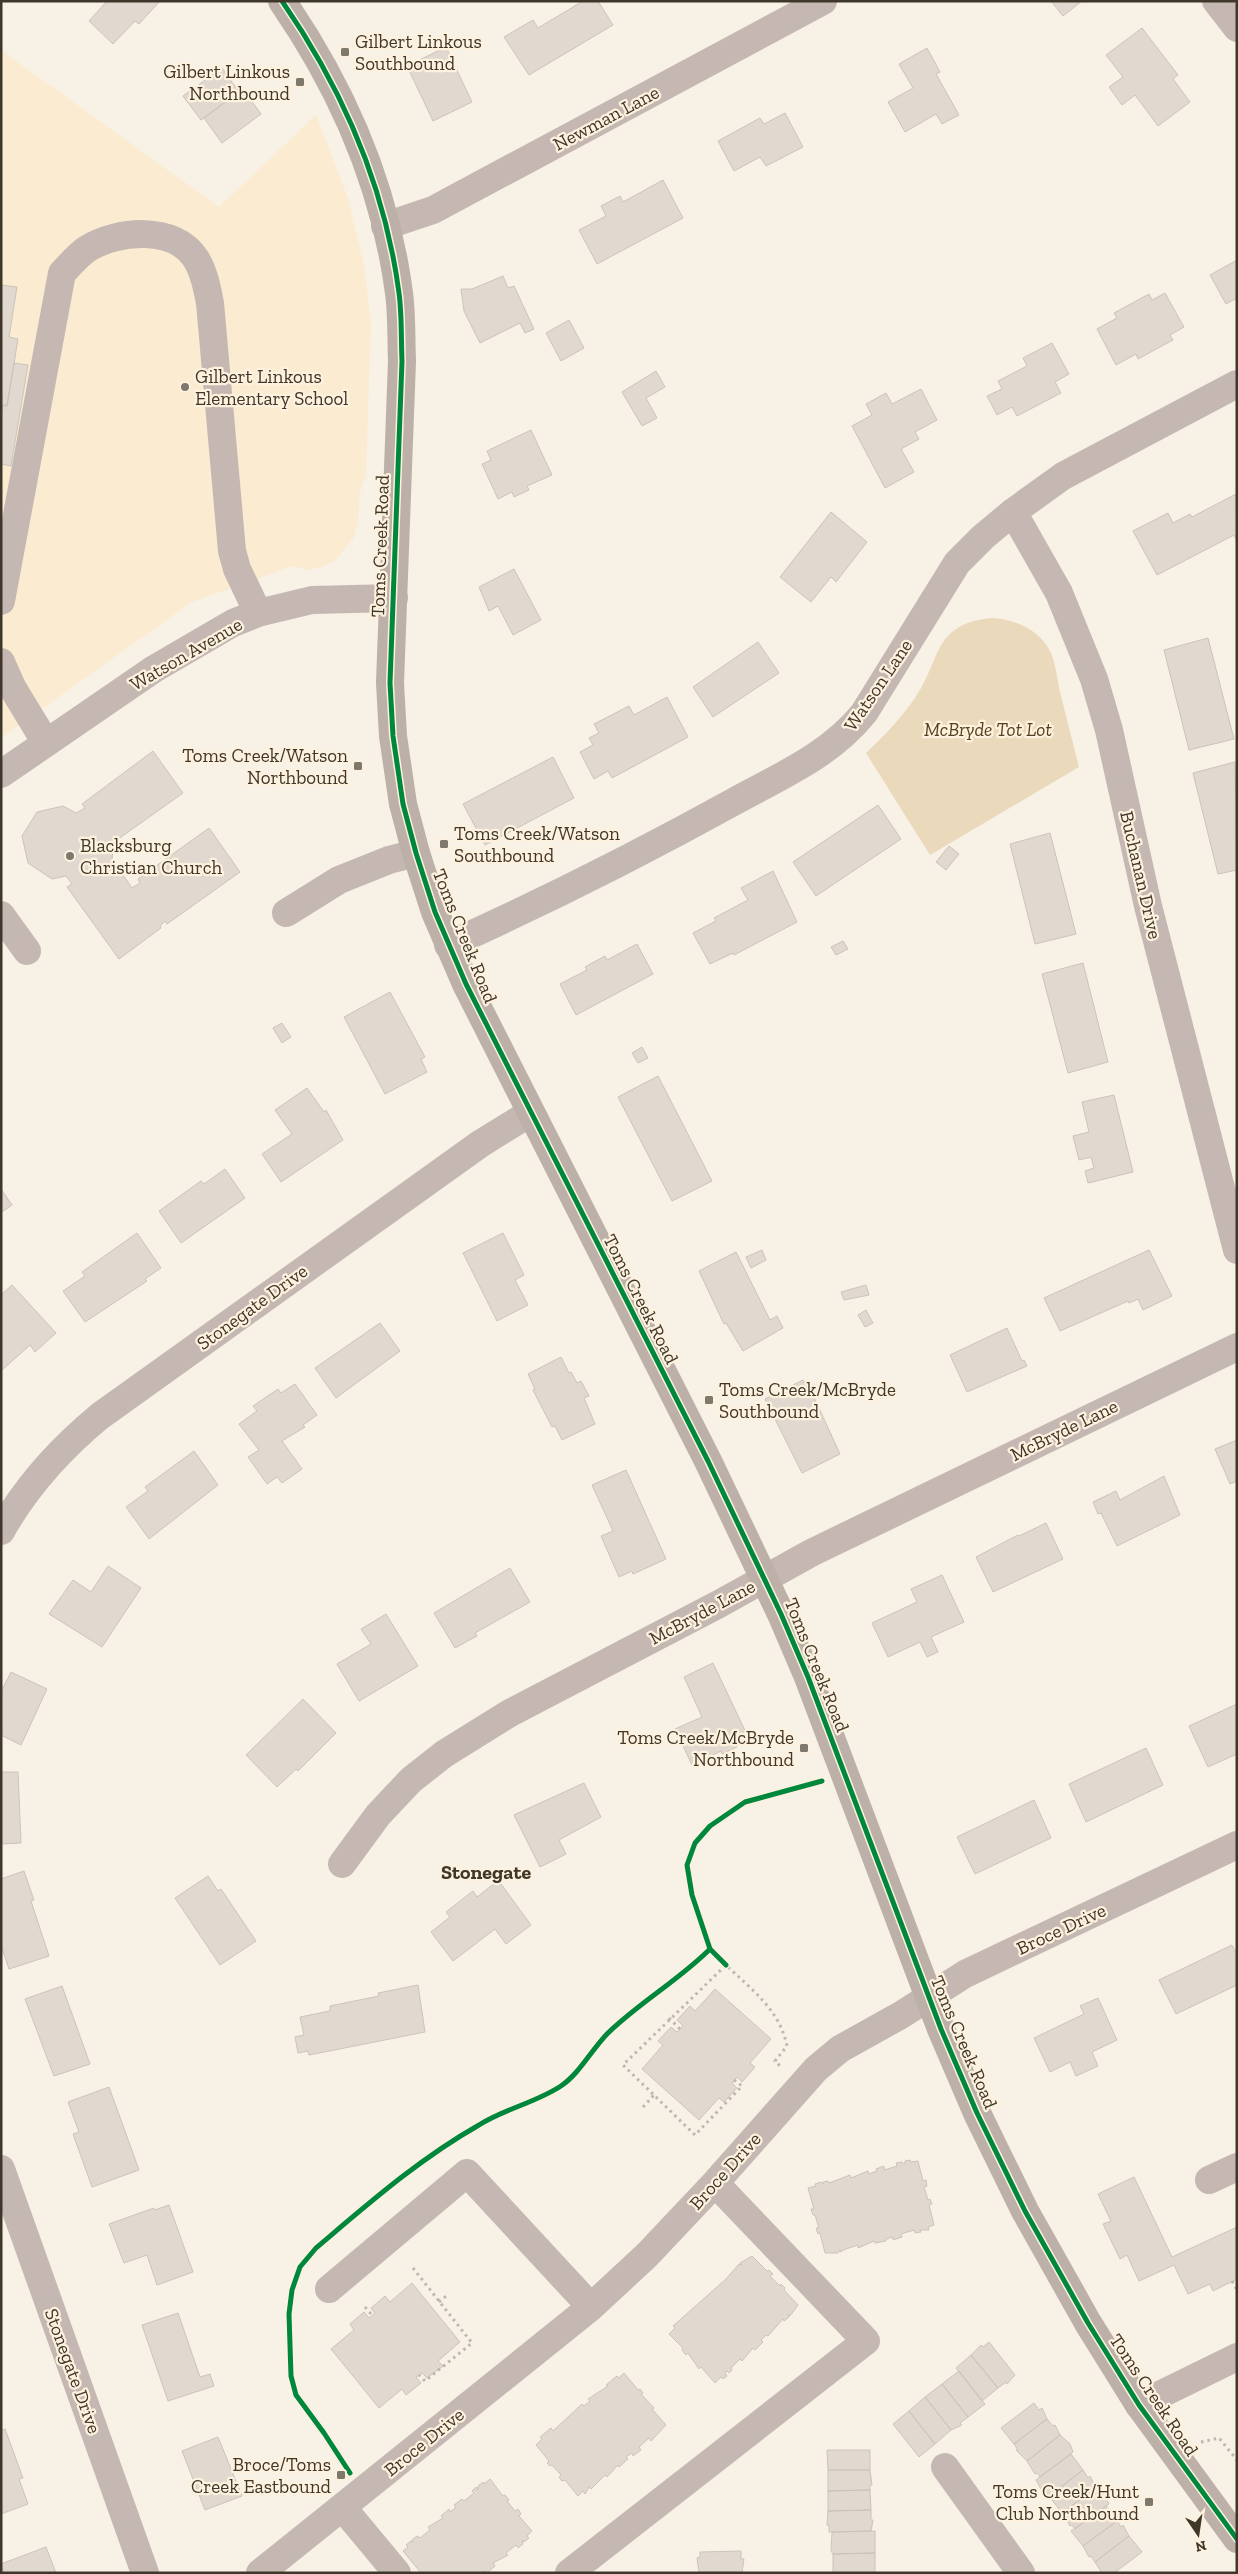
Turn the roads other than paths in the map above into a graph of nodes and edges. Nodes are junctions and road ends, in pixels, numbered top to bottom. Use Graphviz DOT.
graph roads {
  1 [pos="282,1"];
  2 [pos="823,1"];
  3 [pos="1216,1"];
  4 [pos="1237,28"];
  5 [pos="385,226"];
  6 [pos="1237,384"];
  7 [pos="1013,512"];
  8 [pos="394,598"];
  9 [pos="1,601"];
  10 [pos="258,614"];
  11 [pos="1,662"];
  12 [pos="46,743"];
  13 [pos="1,774"];
  14 [pos="416,853"];
  15 [pos="286,913"];
  16 [pos="1,915"];
  17 [pos="448,944"];
  18 [pos="27,951"];
  19 [pos="530,1113"];
  20 [pos="1237,1250"];
  21 [pos="1237,1347"];
  22 [pos="1,1531"];
  23 [pos="765,1578"];
  24 [pos="1237,1845"];
  25 [pos="342,1864"];
  26 [pos="929,1997"];
  27 [pos="1237,2167"];
  28 [pos="1,2169"];
  29 [pos="1209,2180"];
  30 [pos="715,2183"];
  31 [pos="329,2289"];
  32 [pos="591,2307"];
  33 [pos="1237,2357"];
  34 [pos="1139,2405"];
  35 [pos="945,2467"];
  36 [pos="343,2508"];
  37 [pos="1237,2539"];
  38 [pos="145,2573"];
  39 [pos="260,2573"];
  40 [pos="397,2573"];
  41 [pos="569,2573"];
  42 [pos="1020,2573"];
  1 -- 5 [label="main road, Toms Creek Road"];
  2 -- 5 [label="street, Newman Lane"];
  3 -- 4 [label="street"];
  5 -- 8 [label="main road, Toms Creek Road"];
  6 -- 7 [label="street, Watson Lane"];
  7 -- 17 [label="street, Watson Lane"];
  7 -- 20 [label="street, Buchanan Drive"];
  8 -- 10 [label="street, Watson Avenue"];
  8 -- 14 [label="main road, Toms Creek Road"];
  9 -- 10 [label="street"];
  10 -- 12 [label="street, Watson Avenue"];
  11 -- 12 [label="street"];
  12 -- 13 [label="street, Watson Avenue"];
  14 -- 15 [label="street"];
  14 -- 17 [label="main road, Toms Creek Road"];
  16 -- 18 [label="street"];
  17 -- 19 [label="main road, Toms Creek Road"];
  19 -- 22 [label="street, Stonegate Drive"];
  19 -- 23 [label="main road, Toms Creek Road"];
  21 -- 23 [label="street, McBryde Lane"];
  23 -- 25 [label="street, McBryde Lane"];
  23 -- 26 [label="main road, Toms Creek Road"];
  24 -- 26 [label="street, Broce Drive"];
  26 -- 30 [label="street, Broce Drive"];
  26 -- 34 [label="main road, Toms Creek Road"];
  27 -- 29 [label="street"];
  28 -- 38 [label="street, Stonegate Drive"];
  30 -- 32 [label="street, Broce Drive"];
  30 -- 41 [label="street"];
  31 -- 32 [label="street"];
  32 -- 36 [label="street, Broce Drive"];
  33 -- 34 [label="street"];
  34 -- 37 [label="main road, Toms Creek Road"];
  35 -- 42 [label="street"];
  36 -- 39 [label="street, Broce Drive"];
  36 -- 40 [label="street"];
}
